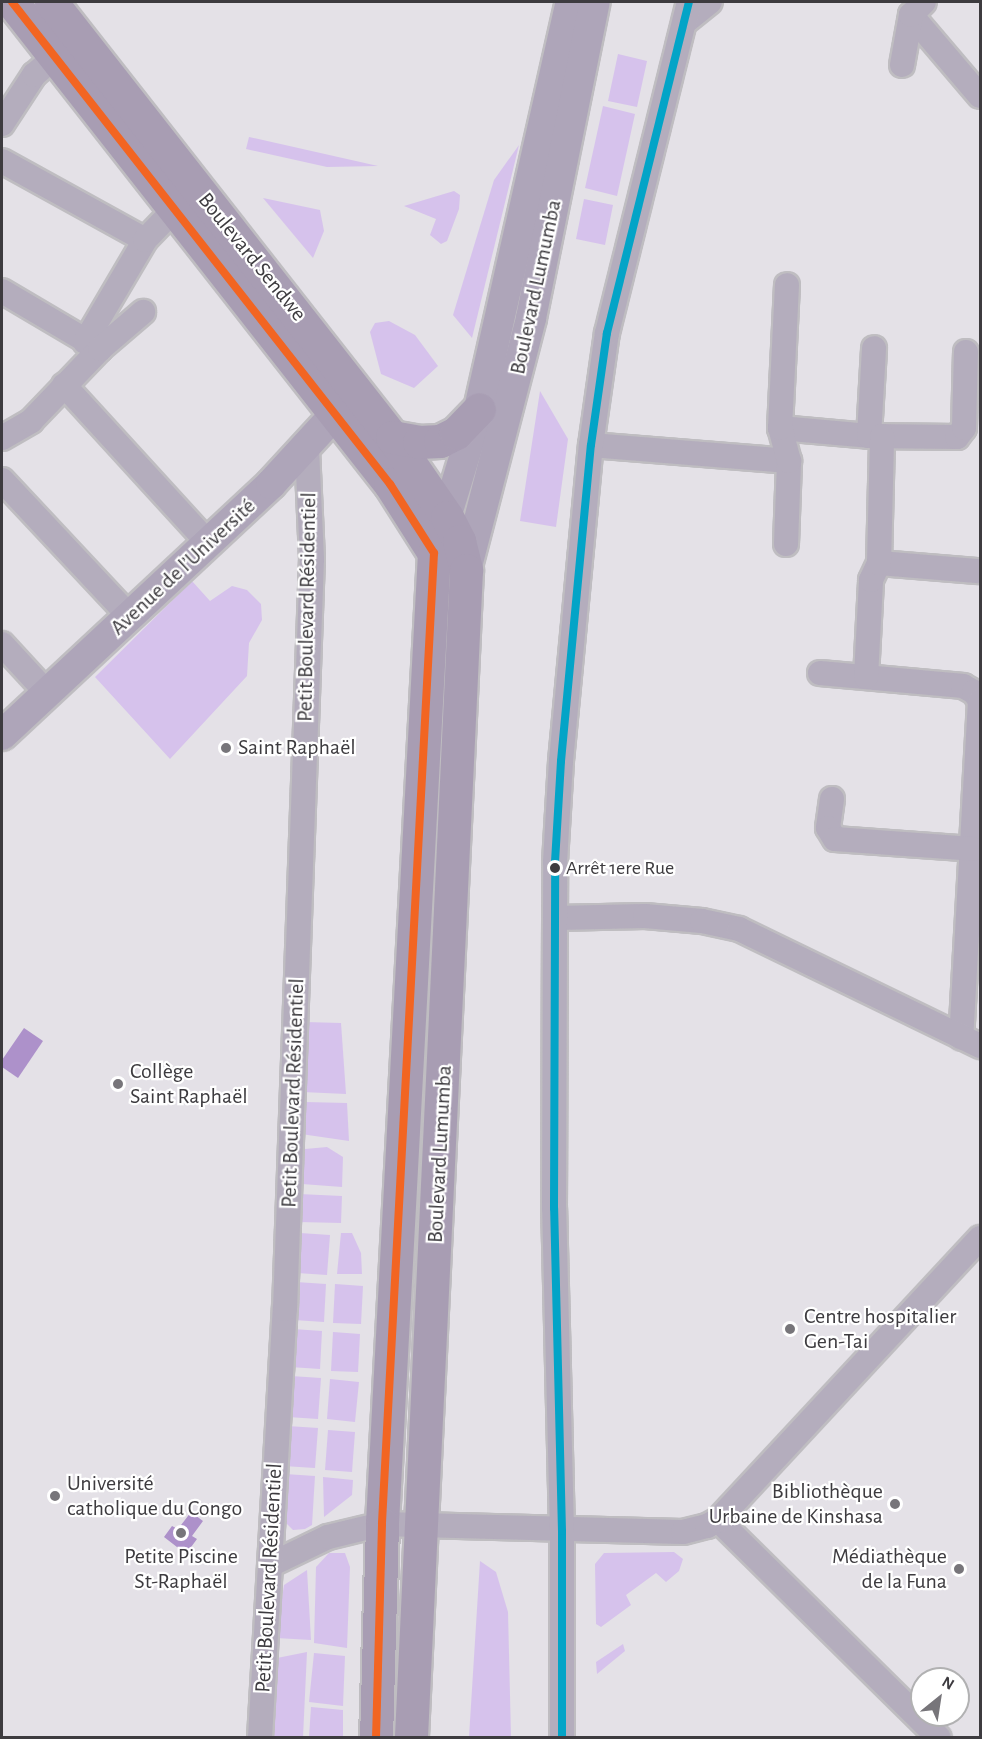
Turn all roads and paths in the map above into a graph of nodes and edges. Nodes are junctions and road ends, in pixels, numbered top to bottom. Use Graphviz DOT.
graph roads {
  1 [pos="12,2"];
  2 [pos="51,2"];
  3 [pos="571,2"];
  4 [pos="596,2"];
  5 [pos="710,2"];
  6 [pos="917,8"];
  7 [pos="687,12"];
  8 [pos="55,57"];
  9 [pos="902,65"];
  10 [pos="981,96"];
  11 [pos="6,107"];
  12 [pos="2,160"];
  13 [pos="174,210"];
  14 [pos="145,240"];
  15 [pos="787,285"];
  16 [pos="2,291"];
  17 [pos="143,312"];
  18 [pos="93,345"];
  19 [pos="874,348"];
  20 [pos="966,352"];
  21 [pos="64,386"];
  22 [pos="356,390"];
  23 [pos="479,410"];
  24 [pos="334,416"];
  25 [pos="780,428"];
  26 [pos="5,433"];
  27 [pos="875,436"];
  28 [pos="392,437"];
  29 [pos="591,445"];
  30 [pos="307,448"];
  31 [pos="789,461"];
  32 [pos="2,480"];
  33 [pos="447,517"];
  34 [pos="208,544"];
  35 [pos="786,544"];
  36 [pos="434,553"];
  37 [pos="879,563"];
  38 [pos="466,570"];
  39 [pos="977,571"];
  40 [pos="131,618"];
  41 [pos="2,644"];
  42 [pos="820,673"];
  43 [pos="866,677"];
  44 [pos="47,693"];
  45 [pos="2,735"];
  46 [pos="832,799"];
  47 [pos="973,849"];
  48 [pos="556,918"];
  49 [pos="971,1042"];
  50 [pos="981,1238"];
  51 [pos="718,1520"];
  52 [pos="382,1524"];
  53 [pos="421,1526"];
  54 [pos="562,1531"];
  55 [pos="270,1566"];
  56 [pos="260,1737"];
  57 [pos="376,1737"];
  58 [pos="411,1737"];
  59 [pos="562,1737"];
  60 [pos="939,1737"];
  1 -- 8 [label="highway, Boulevard Sendwe"];
  2 -- 22 [label="highway, Boulevard Sendwe"];
  3 -- 23 [label="main road, Boulevard Lumumba"];
  4 -- 38 [label="main road, Boulevard Lumumba"];
  5 -- 7 [label="street"];
  6 -- 9 [label="street"];
  6 -- 10 [label="street"];
  7 -- 29 [label="street"];
  8 -- 11 [label="street"];
  8 -- 13 [label="highway, Boulevard Sendwe"];
  12 -- 14 [label="street"];
  13 -- 14 [label="street"];
  13 -- 24 [label="highway, Boulevard Sendwe"];
  14 -- 18 [label="street"];
  15 -- 25 [label="street"];
  16 -- 18 [label="street"];
  17 -- 18 [label="street"];
  18 -- 21 [label="street"];
  19 -- 27 [label="street"];
  20 -- 27 [label="street"];
  21 -- 26 [label="street"];
  21 -- 34 [label="street"];
  22 -- 24 [label="main road, Avenue de l’Université"];
  22 -- 28 [label="highway, Boulevard Sendwe"];
  23 -- 28 [label="highway"];
  23 -- 33 [label="main road, Boulevard Lumumba"];
  24 -- 30 [label="main road, Avenue de l’Université"];
  24 -- 36 [label="highway, Boulevard Sendwe"];
  25 -- 27 [label="street"];
  25 -- 31 [label="street"];
  27 -- 37 [label="street"];
  28 -- 33 [label="highway, Boulevard Sendwe"];
  29 -- 31 [label="street"];
  29 -- 48 [label="street"];
  30 -- 34 [label="main road, Avenue de l’Université"];
  30 -- 55 [label="street, Petit Boulevard Résidentiel"];
  31 -- 35 [label="street"];
  32 -- 40 [label="street"];
  33 -- 36 [label="main road, Boulevard Lumumba"];
  33 -- 38 [label="highway, Boulevard Lumumba"];
  34 -- 40 [label="main road, Avenue de l’Université"];
  36 -- 52 [label="highway, Boulevard Lumumba"];
  37 -- 39 [label="street"];
  37 -- 43 [label="street"];
  38 -- 53 [label="highway, Boulevard Lumumba"];
  40 -- 44 [label="main road, Avenue de l’Université"];
  41 -- 44 [label="street"];
  42 -- 43 [label="street"];
  43 -- 47 [label="street"];
  44 -- 45 [label="main road, Avenue de l’Université"];
  46 -- 47 [label="street"];
  47 -- 49 [label="street"];
  48 -- 49 [label="street"];
  48 -- 54 [label="street"];
  50 -- 51 [label="street"];
  51 -- 54 [label="street"];
  51 -- 60 [label="street"];
  52 -- 53 [label="street"];
  52 -- 55 [label="street"];
  52 -- 57 [label="highway, Boulevard Lumumba"];
  53 -- 54 [label="street"];
  53 -- 58 [label="highway, Boulevard Lumumba"];
  54 -- 59 [label="street"];
  55 -- 56 [label="street, Petit Boulevard Résidentiel"];
}
